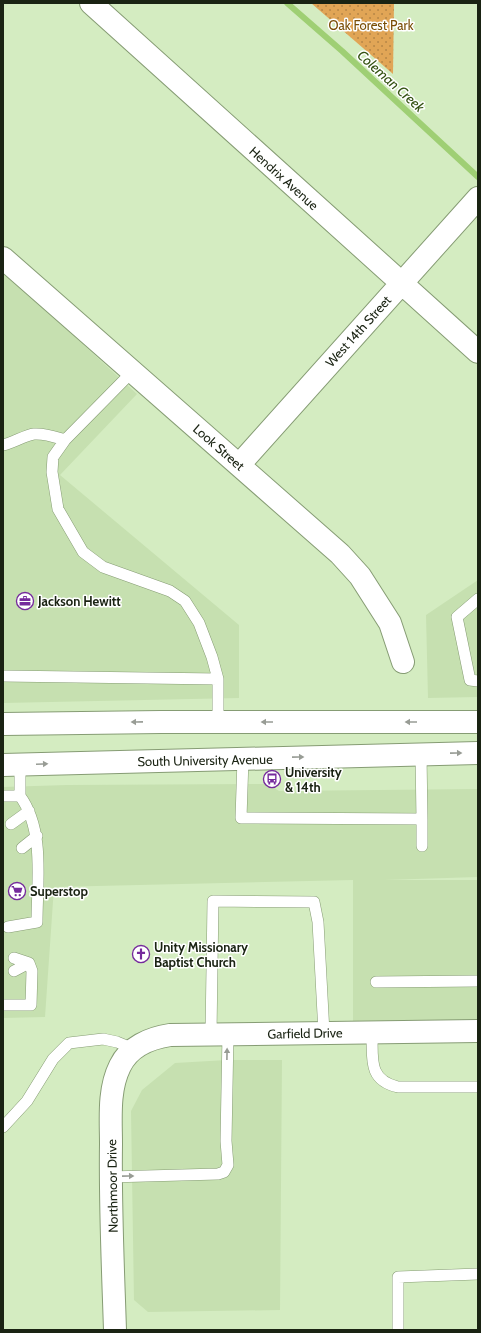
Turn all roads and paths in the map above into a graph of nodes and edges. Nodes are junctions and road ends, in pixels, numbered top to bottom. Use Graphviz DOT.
graph roads {
  1 [pos="91,3"];
  2 [pos="477,199"];
  3 [pos="3,258"];
  4 [pos="401,283"];
  5 [pos="478,352"];
  6 [pos="132,372"];
  7 [pos="66,440"];
  8 [pos="3,445"];
  9 [pos="240,465"];
  10 [pos="478,599"];
  11 [pos="403,662"];
  12 [pos="3,676"];
  13 [pos="218,679"];
  14 [pos="478,681"];
  15 [pos="218,722"];
  16 [pos="478,722"];
  17 [pos="3,724"];
  18 [pos="478,753"];
  19 [pos="421,754"];
  20 [pos="243,759"];
  21 [pos="12,765"];
  22 [pos="3,796"];
  23 [pos="20,796"];
  24 [pos="29,811"];
  25 [pos="422,819"];
  26 [pos="11,824"];
  27 [pos="37,836"];
  28 [pos="422,846"];
  29 [pos="22,848"];
  30 [pos="8,927"];
  31 [pos="14,958"];
  32 [pos="28,963"];
  33 [pos="14,971"];
  34 [pos="478,981"];
  35 [pos="376,982"];
  36 [pos="3,1005"];
  37 [pos="478,1031"];
  38 [pos="372,1032"];
  39 [pos="324,1033"];
  40 [pos="219,1034"];
  41 [pos="134,1049"];
  42 [pos="478,1087"];
  43 [pos="3,1127"];
  44 [pos="110,1177"];
  45 [pos="478,1274"];
  46 [pos="115,1330"];
  47 [pos="398,1330"];
  1 -- 4 [label="street, Hendrix Avenue"];
  2 -- 4 [label="street, West 14th Street"];
  3 -- 6 [label="street, Look Street"];
  4 -- 5 [label="street, Hendrix Avenue"];
  4 -- 9 [label="street, West 14th Street"];
  6 -- 7 [label="lane"];
  6 -- 9 [label="street, Look Street"];
  7 -- 8 [label="lane"];
  7 -- 13 [label="lane"];
  9 -- 11 [label="street, Look Street"];
  10 -- 14 [label="lane"];
  12 -- 13 [label="lane"];
  13 -- 15 [label="lane"];
  16 -- 15 [label="street, one-way"];
  15 -- 17 [label="street, one-way"];
  19 -- 18 [label="street, South University Avenue, one-way"];
  20 -- 19 [label="street, South University Avenue, one-way"];
  19 -- 25 [label="lane"];
  21 -- 20 [label="street, South University Avenue, one-way"];
  20 -- 25 [label="lane"];
  21 -- 23 [label="lane"];
  22 -- 23 [label="lane"];
  23 -- 24 [label="lane"];
  24 -- 26 [label="lane"];
  24 -- 27 [label="lane"];
  25 -- 28 [label="lane"];
  27 -- 29 [label="lane"];
  27 -- 30 [label="lane"];
  31 -- 32 [label="lane"];
  32 -- 33 [label="lane"];
  32 -- 36 [label="lane"];
  34 -- 35 [label="lane"];
  37 -- 38 [label="street, Garfield Drive"];
  38 -- 39 [label="street, Garfield Drive"];
  38 -- 42 [label="lane"];
  39 -- 40 [label="street, Garfield Drive"];
  39 -- 40 [label="lane"];
  40 -- 41 [label="street, Garfield Drive"];
  44 -- 40 [label="lane, one-way"];
  41 -- 43 [label="lane"];
  41 -- 44 [label="street, Northmoor Drive"];
  44 -- 46 [label="street, Northmoor Drive"];
  45 -- 47 [label="lane"];
}
